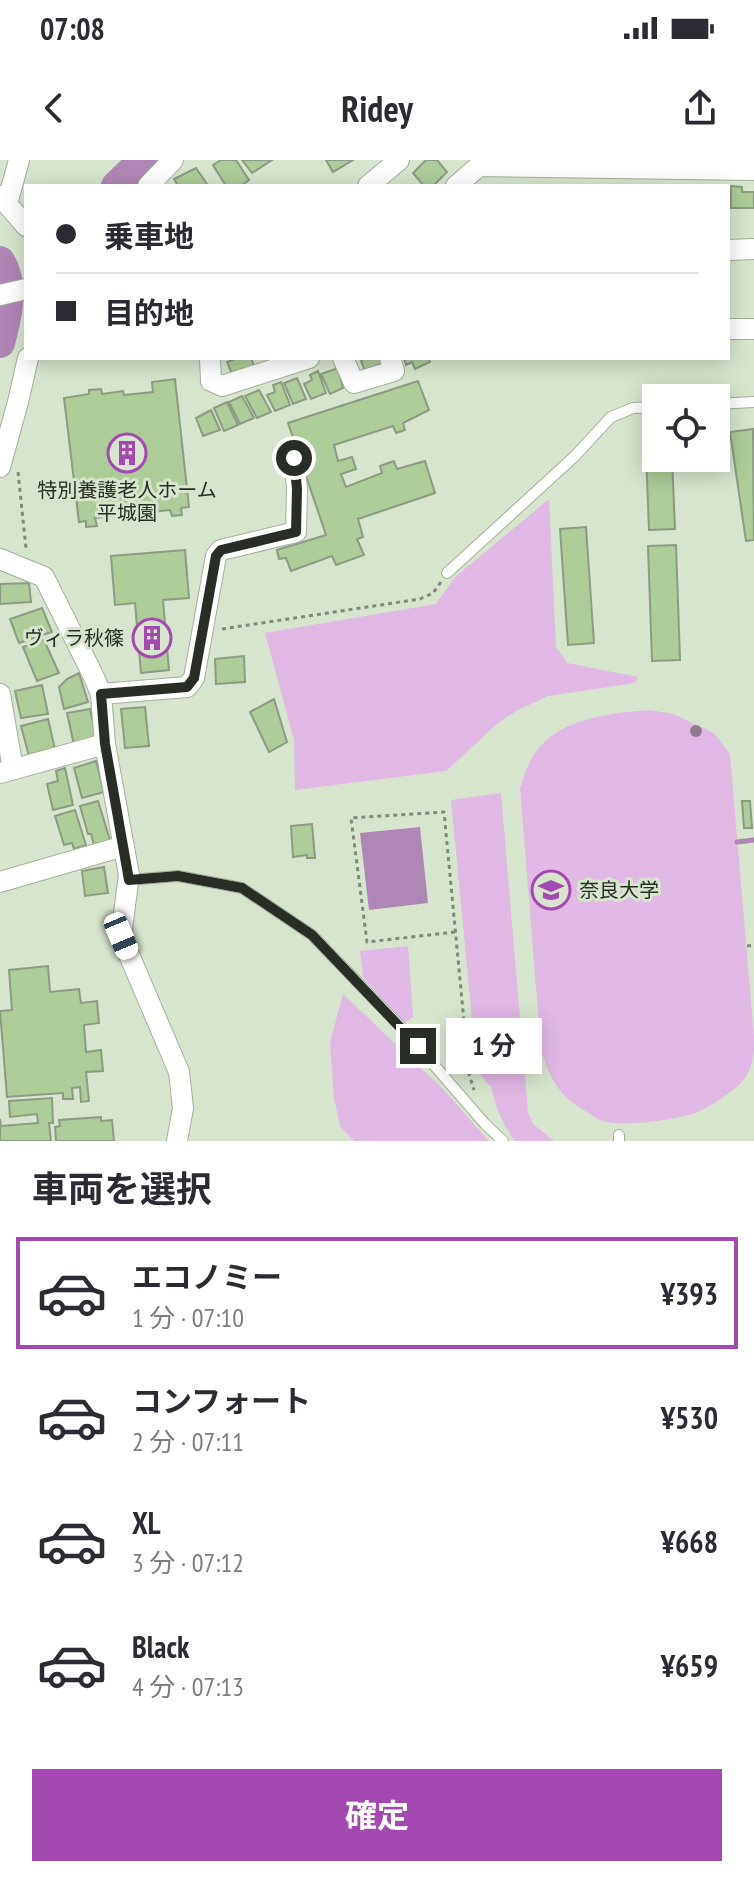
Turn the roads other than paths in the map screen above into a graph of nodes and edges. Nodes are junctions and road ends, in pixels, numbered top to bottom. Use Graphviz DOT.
graph roads {
  1 [pos="19,160"];
  2 [pos="173,160"];
  3 [pos="399,160"];
  4 [pos="483,163"];
  5 [pos="754,170"];
  6 [pos="150,184"];
  7 [pos="370,184"];
  8 [pos="458,184"];
  9 [pos="3,200"];
  10 [pos="24,224"];
  11 [pos="754,249"];
  12 [pos="730,250"];
  13 [pos="24,290"];
  14 [pos="0,295"];
  15 [pos="730,329"];
  16 [pos="754,329"];
  17 [pos="28,360"];
  18 [pos="210,360"];
  19 [pos="303,360"];
  20 [pos="344,360"];
  21 [pos="391,360"];
  22 [pos="754,402"];
  23 [pos="730,403"];
  24 [pos="642,408"];
  25 [pos="294,458"];
  26 [pos="9,468"];
  27 [pos="0,559"];
  28 [pos="447,573"];
  29 [pos="0,694"];
  30 [pos="101,694"];
  31 [pos="105,744"];
  32 [pos="6,771"];
  33 [pos="124,846"];
  34 [pos="129,880"];
  35 [pos="0,882"];
  36 [pos="177,1141"];
  37 [pos="503,1141"];
  1 -- 9 [label="street"];
  2 -- 6 [label="street"];
  3 -- 7 [label="street"];
  4 -- 5 [label="street"];
  4 -- 8 [label="street"];
  9 -- 10 [label="street"];
  11 -- 12 [label="street"];
  13 -- 14 [label="street"];
  15 -- 16 [label="street"];
  17 -- 26 [label="street"];
  18 -- 19 [label="street"];
  20 -- 21 [label="street"];
  22 -- 23 [label="lane"];
  24 -- 28 [label="lane"];
  25 -- 30 [label="street"];
  27 -- 30 [label="street"];
  29 -- 32 [label="street"];
  30 -- 31 [label="street"];
  31 -- 32 [label="street"];
  31 -- 33 [label="street"];
  33 -- 34 [label="street"];
  33 -- 35 [label="street"];
  34 -- 36 [label="street"];
  34 -- 37 [label="lane"];
}
